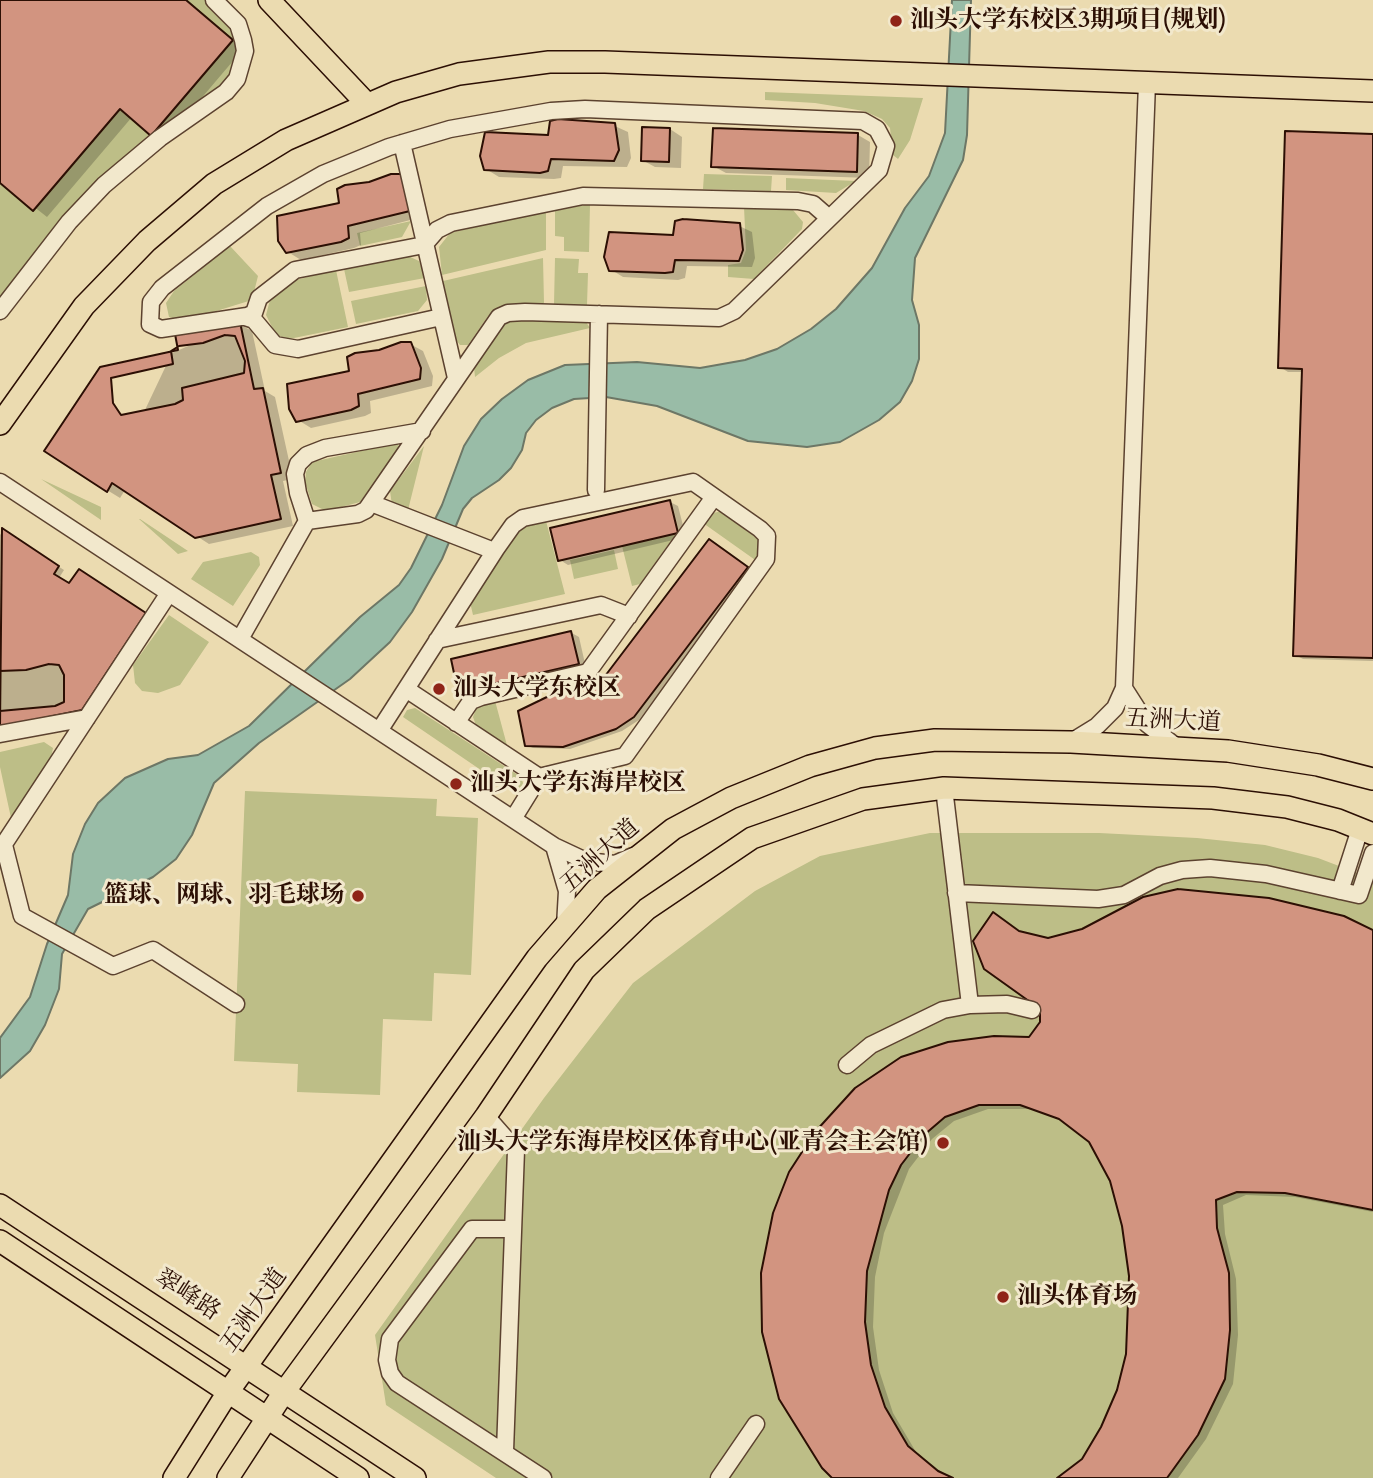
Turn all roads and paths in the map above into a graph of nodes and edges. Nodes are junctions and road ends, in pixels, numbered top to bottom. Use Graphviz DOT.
graph roads {
  1 [pos="214,0"];
  2 [pos="269,0"];
  3 [pos="1147,83"];
  4 [pos="1373,91"];
  5 [pos="367,104"];
  6 [pos="402,143"];
  7 [pos="829,218"];
  8 [pos="424,245"];
  9 [pos="0,311"];
  10 [pos="599,314"];
  11 [pos="245,317"];
  12 [pos="441,317"];
  13 [pos="456,378"];
  14 [pos="0,424"];
  15 [pos="422,431"];
  16 [pos="0,482"];
  17 [pos="596,490"];
  18 [pos="714,496"];
  19 [pos="371,503"];
  20 [pos="307,521"];
  21 [pos="494,551"];
  22 [pos="169,593"];
  23 [pos="629,616"];
  24 [pos="240,639"];
  25 [pos="437,640"];
  26 [pos="1124,688"];
  27 [pos="406,689"];
  28 [pos="87,718"];
  29 [pos="456,723"];
  30 [pos="379,731"];
  31 [pos="0,734"];
  32 [pos="1071,742"];
  33 [pos="1178,748"];
  34 [pos="538,777"];
  35 [pos="1373,779"];
  36 [pos="944,788"];
  37 [pos="513,819"];
  38 [pos="1366,832"];
  39 [pos="554,846"];
  40 [pos="2,847"];
  41 [pos="644,852"];
  42 [pos="1373,853"];
  43 [pos="1340,891"];
  44 [pos="956,893"];
  45 [pos="565,926"];
  46 [pos="236,1004"];
  47 [pos="970,1005"];
  48 [pos="1032,1010"];
  49 [pos="847,1065"];
  50 [pos="486,1116"];
  51 [pos="0,1205"];
  52 [pos="513,1229"];
  53 [pos="0,1241"];
  54 [pos="247,1368"];
  55 [pos="228,1392"];
  56 [pos="284,1392"];
  57 [pos="266,1417"];
  58 [pos="756,1424"];
  59 [pos="505,1451"];
  60 [pos="174,1478"];
  61 [pos="228,1478"];
  62 [pos="358,1478"];
  63 [pos="415,1478"];
  64 [pos="543,1478"];
  65 [pos="719,1478"];
  1 -- 9 [label="street"];
  2 -- 5 [label="main road"];
  3 -- 4 [label="main road"];
  3 -- 5 [label="main road"];
  3 -- 26 [label="street"];
  5 -- 14 [label="main road"];
  6 -- 7 [label="street"];
  6 -- 8 [label="street"];
  6 -- 11 [label="street"];
  7 -- 8 [label="street"];
  7 -- 10 [label="street"];
  8 -- 11 [label="street"];
  8 -- 12 [label="street"];
  10 -- 13 [label="street"];
  10 -- 17 [label="street"];
  11 -- 12 [label="street"];
  12 -- 13 [label="street"];
  13 -- 15 [label="street"];
  15 -- 19 [label="street"];
  15 -- 20 [label="street"];
  16 -- 22 [label="street"];
  18 -- 21 [label="street"];
  18 -- 23 [label="street"];
  18 -- 34 [label="street"];
  19 -- 20 [label="street"];
  19 -- 21 [label="street"];
  20 -- 24 [label="street"];
  21 -- 25 [label="street"];
  22 -- 24 [label="street"];
  22 -- 28 [label="street"];
  23 -- 25 [label="street"];
  23 -- 29 [label="street"];
  24 -- 30 [label="street"];
  25 -- 27 [label="street"];
  26 -- 32 [label="street"];
  26 -- 33 [label="street"];
  27 -- 29 [label="street"];
  27 -- 30 [label="street"];
  28 -- 31 [label="street"];
  28 -- 40 [label="street"];
  29 -- 34 [label="street"];
  30 -- 37 [label="street"];
  32 -- 33 [label="main road, 五洲大道"];
  32 -- 41 [label="main road, 五洲大道"];
  33 -- 35 [label="main road, 五洲大道"];
  34 -- 37 [label="street"];
  36 -- 38 [label="main road"];
  36 -- 44 [label="street"];
  36 -- 50 [label="main road"];
  37 -- 39 [label="street"];
  38 -- 43 [label="street"];
  39 -- 41 [label="street"];
  39 -- 45 [label="street"];
  40 -- 46 [label="street"];
  41 -- 45 [label="main road, 五洲大道"];
  42 -- 43 [label="street"];
  43 -- 44 [label="street"];
  44 -- 47 [label="street"];
  45 -- 54 [label="main road, 五洲大道"];
  47 -- 48 [label="street"];
  47 -- 49 [label="street"];
  50 -- 52 [label="street"];
  50 -- 56 [label="main road"];
  51 -- 54 [label="main road, 翠峰路"];
  52 -- 59 [label="street"];
  52 -- 59 [label="street"];
  53 -- 55 [label="main road"];
  54 -- 55 [label="main road, 五洲大道"];
  54 -- 56 [label="main road, 翠峰路"];
  55 -- 57 [label="main road"];
  55 -- 60 [label="main road, 五洲大道"];
  56 -- 57 [label="main road"];
  56 -- 63 [label="main road, 翠峰路"];
  57 -- 61 [label="main road"];
  57 -- 62 [label="main road"];
  58 -- 65 [label="street"];
  59 -- 64 [label="street"];
}
